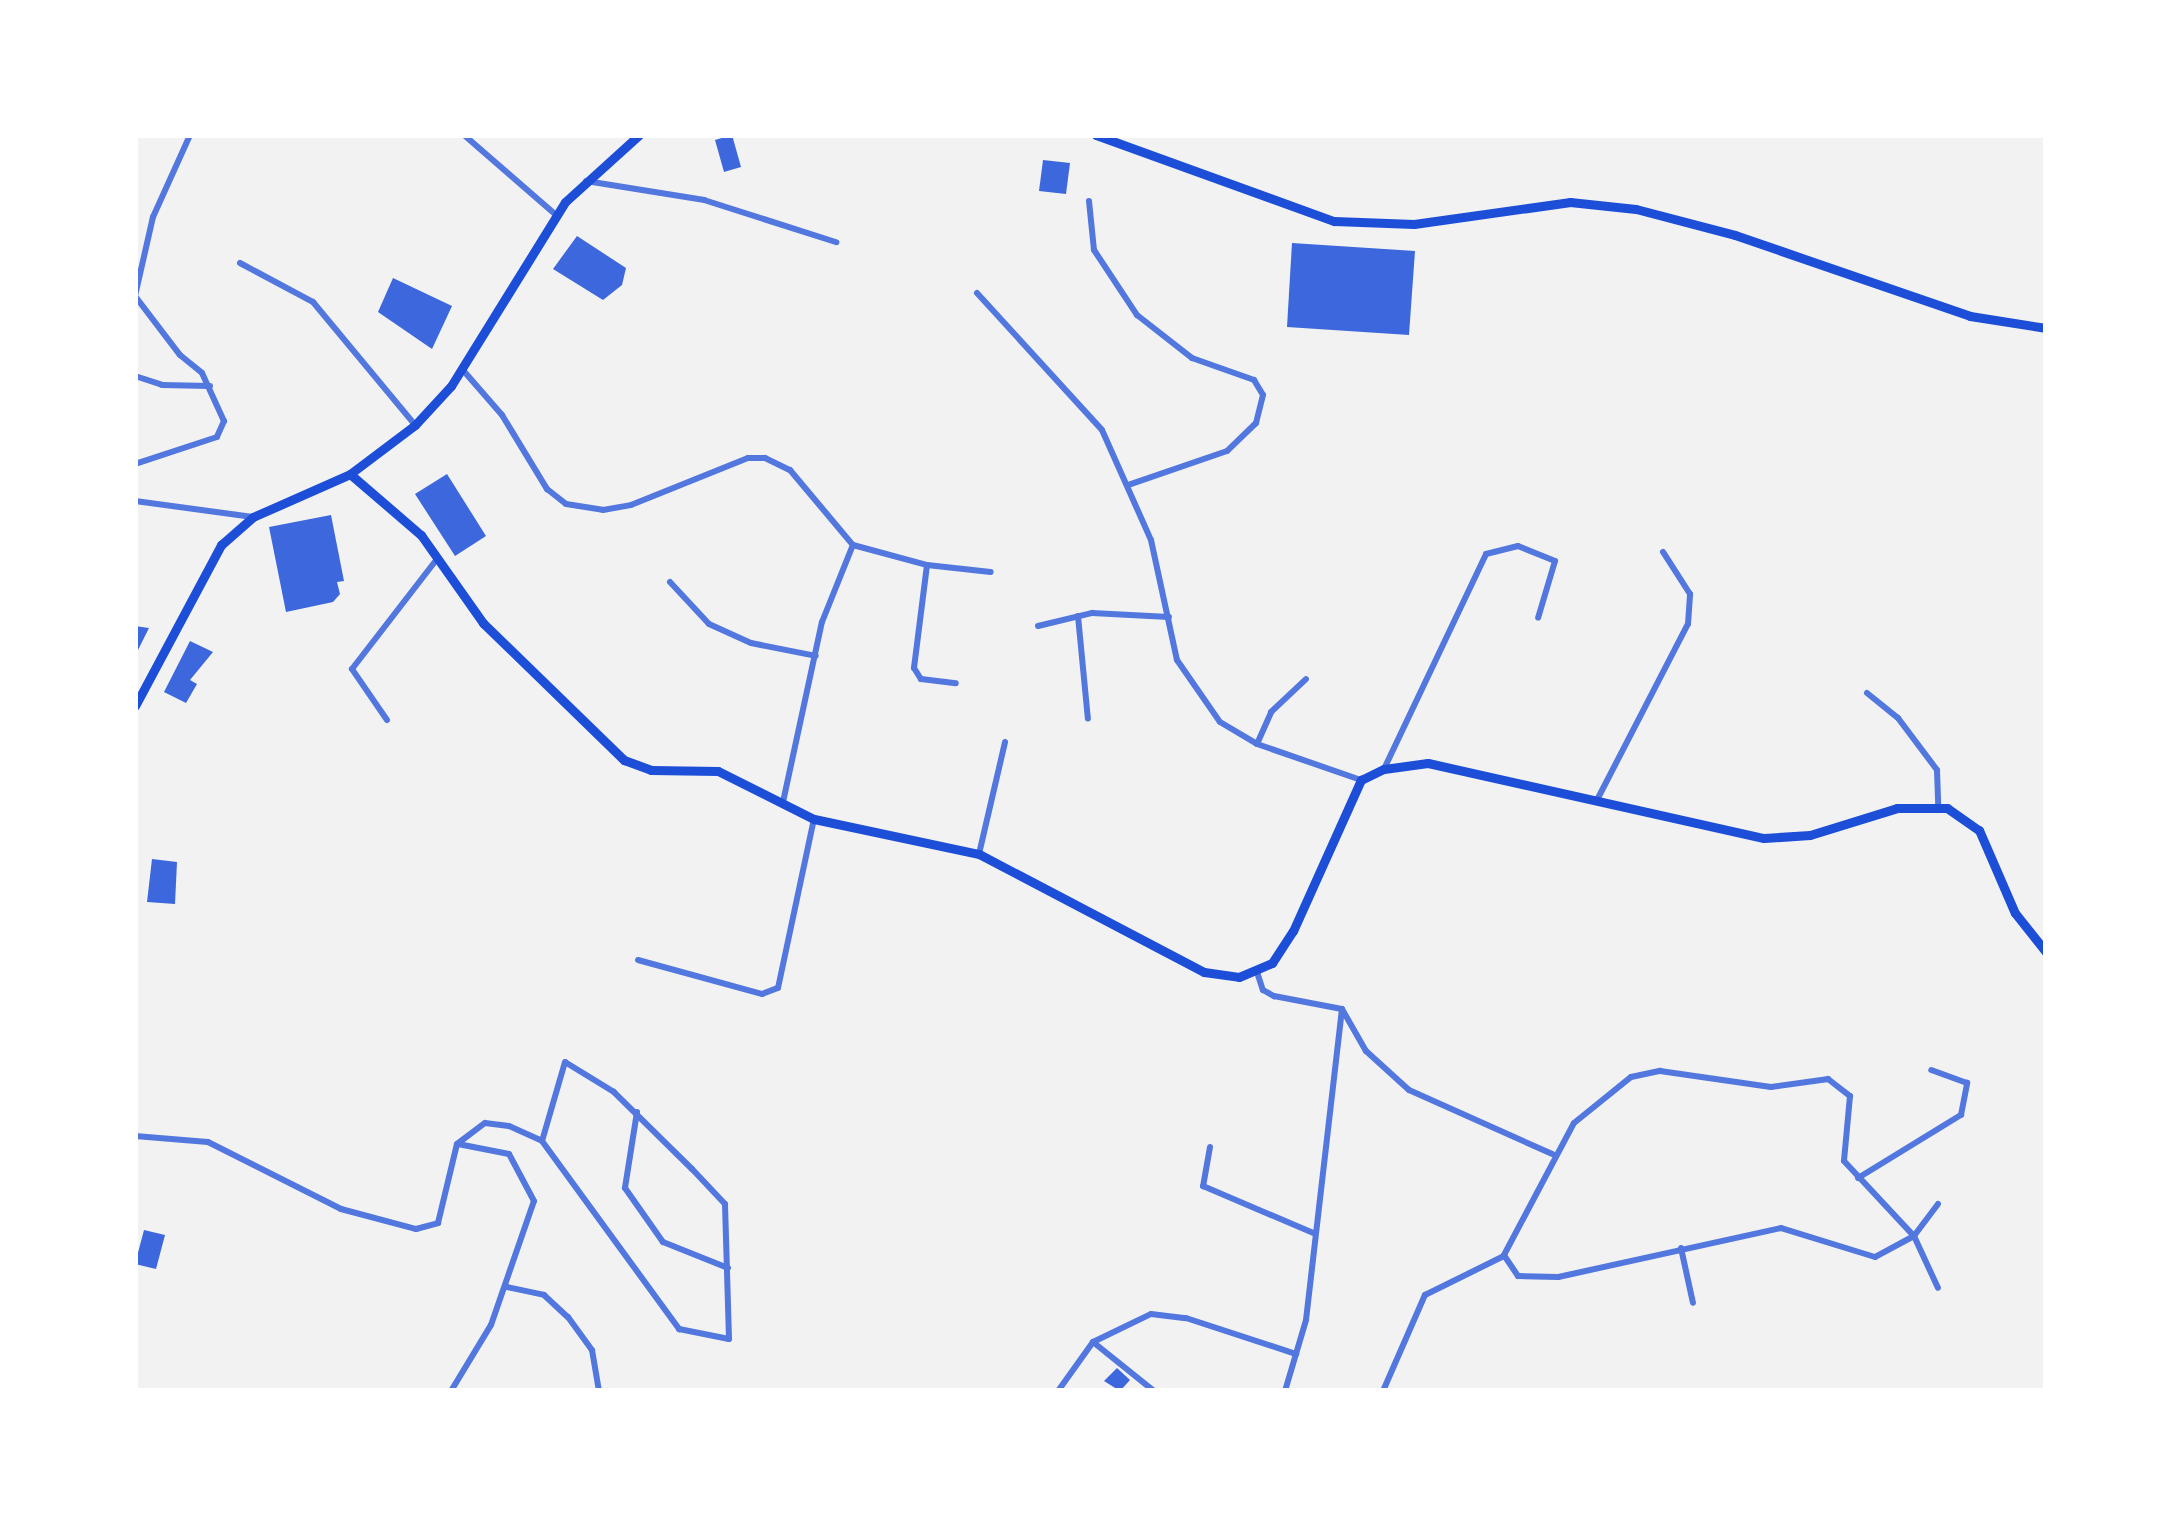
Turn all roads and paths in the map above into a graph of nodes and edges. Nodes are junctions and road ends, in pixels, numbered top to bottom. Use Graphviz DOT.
graph roads {
  1 [pos="190,135"];
  2 [pos="464,135"];
  3 [pos="639,135"];
  4 [pos="1096,135"];
  5 [pos="582,181"];
  6 [pos="1089,201"];
  7 [pos="556,216"];
  8 [pos="836,242"];
  9 [pos="240,263"];
  10 [pos="977,293"];
  11 [pos="135,296"];
  12 [pos="135,306"];
  13 [pos="142,312"];
  14 [pos="2046,328"];
  15 [pos="462,368"];
  16 [pos="135,376"];
  17 [pos="210,386"];
  18 [pos="415,425"];
  19 [pos="135,464"];
  20 [pos="350,474"];
  21 [pos="1128,485"];
  22 [pos="135,501"];
  23 [pos="253,517"];
  24 [pos="853,545"];
  25 [pos="1664,552"];
  26 [pos="438,558"];
  27 [pos="927,565"];
  28 [pos="991,572"];
  29 [pos="670,582"];
  30 [pos="1078,616"];
  31 [pos="1169,617"];
  32 [pos="1538,618"];
  33 [pos="1038,626"];
  34 [pos="816,656"];
  35 [pos="1306,679"];
  36 [pos="956,683"];
  37 [pos="1867,693"];
  38 [pos="135,706"];
  39 [pos="1088,719"];
  40 [pos="386,720"];
  41 [pos="1005,742"];
  42 [pos="1257,744"];
  43 [pos="1384,769"];
  44 [pos="1361,780"];
  45 [pos="1597,800"];
  46 [pos="783,802"];
  47 [pos="1938,806"];
  48 [pos="814,819"];
  49 [pos="979,854"];
  50 [pos="2046,952"];
  51 [pos="638,960"];
  52 [pos="1257,972"];
  53 [pos="1342,1010"];
  54 [pos="1932,1070"];
  55 [pos="638,1112"];
  56 [pos="135,1136"];
  57 [pos="542,1141"];
  58 [pos="456,1144"];
  59 [pos="1210,1147"];
  60 [pos="1552,1154"];
  61 [pos="1858,1178"];
  62 [pos="1938,1204"];
  63 [pos="1312,1233"];
  64 [pos="1914,1236"];
  65 [pos="1681,1248"];
  66 [pos="1504,1256"];
  67 [pos="728,1268"];
  68 [pos="507,1286"];
  69 [pos="1938,1288"];
  70 [pos="1694,1303"];
  71 [pos="1093,1342"];
  72 [pos="1296,1354"];
  73 [pos="451,1391"];
  74 [pos="599,1391"];
  75 [pos="1058,1391"];
  76 [pos="1154,1391"];
  77 [pos="1285,1391"];
  78 [pos="1383,1391"];
  1 -- 11 [label="street"];
  2 -- 7 [label="street"];
  3 -- 5 [label="main road"];
  4 -- 14 [label="main road"];
  5 -- 7 [label="main road"];
  5 -- 8 [label="street"];
  6 -- 21 [label="street"];
  7 -- 15 [label="main road"];
  9 -- 18 [label="street"];
  10 -- 21 [label="street"];
  11 -- 13 [label="street"];
  12 -- 13 [label="street"];
  13 -- 17 [label="street"];
  15 -- 18 [label="main road"];
  15 -- 24 [label="street"];
  16 -- 17 [label="street"];
  17 -- 19 [label="street"];
  18 -- 20 [label="main road"];
  20 -- 23 [label="main road"];
  20 -- 26 [label="main road"];
  21 -- 31 [label="street"];
  22 -- 23 [label="street"];
  23 -- 38 [label="main road"];
  24 -- 27 [label="street"];
  24 -- 34 [label="street"];
  25 -- 45 [label="street"];
  26 -- 40 [label="street"];
  26 -- 46 [label="main road"];
  27 -- 28 [label="street"];
  27 -- 36 [label="street"];
  29 -- 34 [label="street"];
  30 -- 31 [label="street"];
  30 -- 33 [label="street"];
  30 -- 39 [label="street"];
  31 -- 42 [label="street"];
  32 -- 43 [label="street"];
  34 -- 46 [label="street"];
  35 -- 42 [label="street"];
  37 -- 47 [label="street"];
  41 -- 49 [label="street"];
  42 -- 44 [label="street"];
  43 -- 44 [label="main road"];
  43 -- 45 [label="main road"];
  44 -- 52 [label="main road"];
  45 -- 47 [label="main road"];
  46 -- 48 [label="main road"];
  47 -- 50 [label="main road"];
  48 -- 49 [label="main road"];
  48 -- 51 [label="street"];
  49 -- 52 [label="main road"];
  52 -- 53 [label="street"];
  53 -- 60 [label="street"];
  53 -- 63 [label="street"];
  54 -- 61 [label="street"];
  55 -- 57 [label="street"];
  55 -- 67 [label="street"];
  55 -- 67 [label="street"];
  56 -- 58 [label="street"];
  57 -- 58 [label="street"];
  57 -- 67 [label="street"];
  58 -- 68 [label="street"];
  59 -- 63 [label="street"];
  60 -- 61 [label="street"];
  60 -- 66 [label="street"];
  61 -- 64 [label="street"];
  62 -- 64 [label="street"];
  63 -- 72 [label="street"];
  64 -- 65 [label="street"];
  64 -- 69 [label="street"];
  65 -- 66 [label="street"];
  65 -- 70 [label="street"];
  66 -- 78 [label="street"];
  68 -- 73 [label="street"];
  68 -- 74 [label="street"];
  71 -- 72 [label="street"];
  71 -- 75 [label="street"];
  71 -- 76 [label="street"];
  72 -- 77 [label="street"];
}
